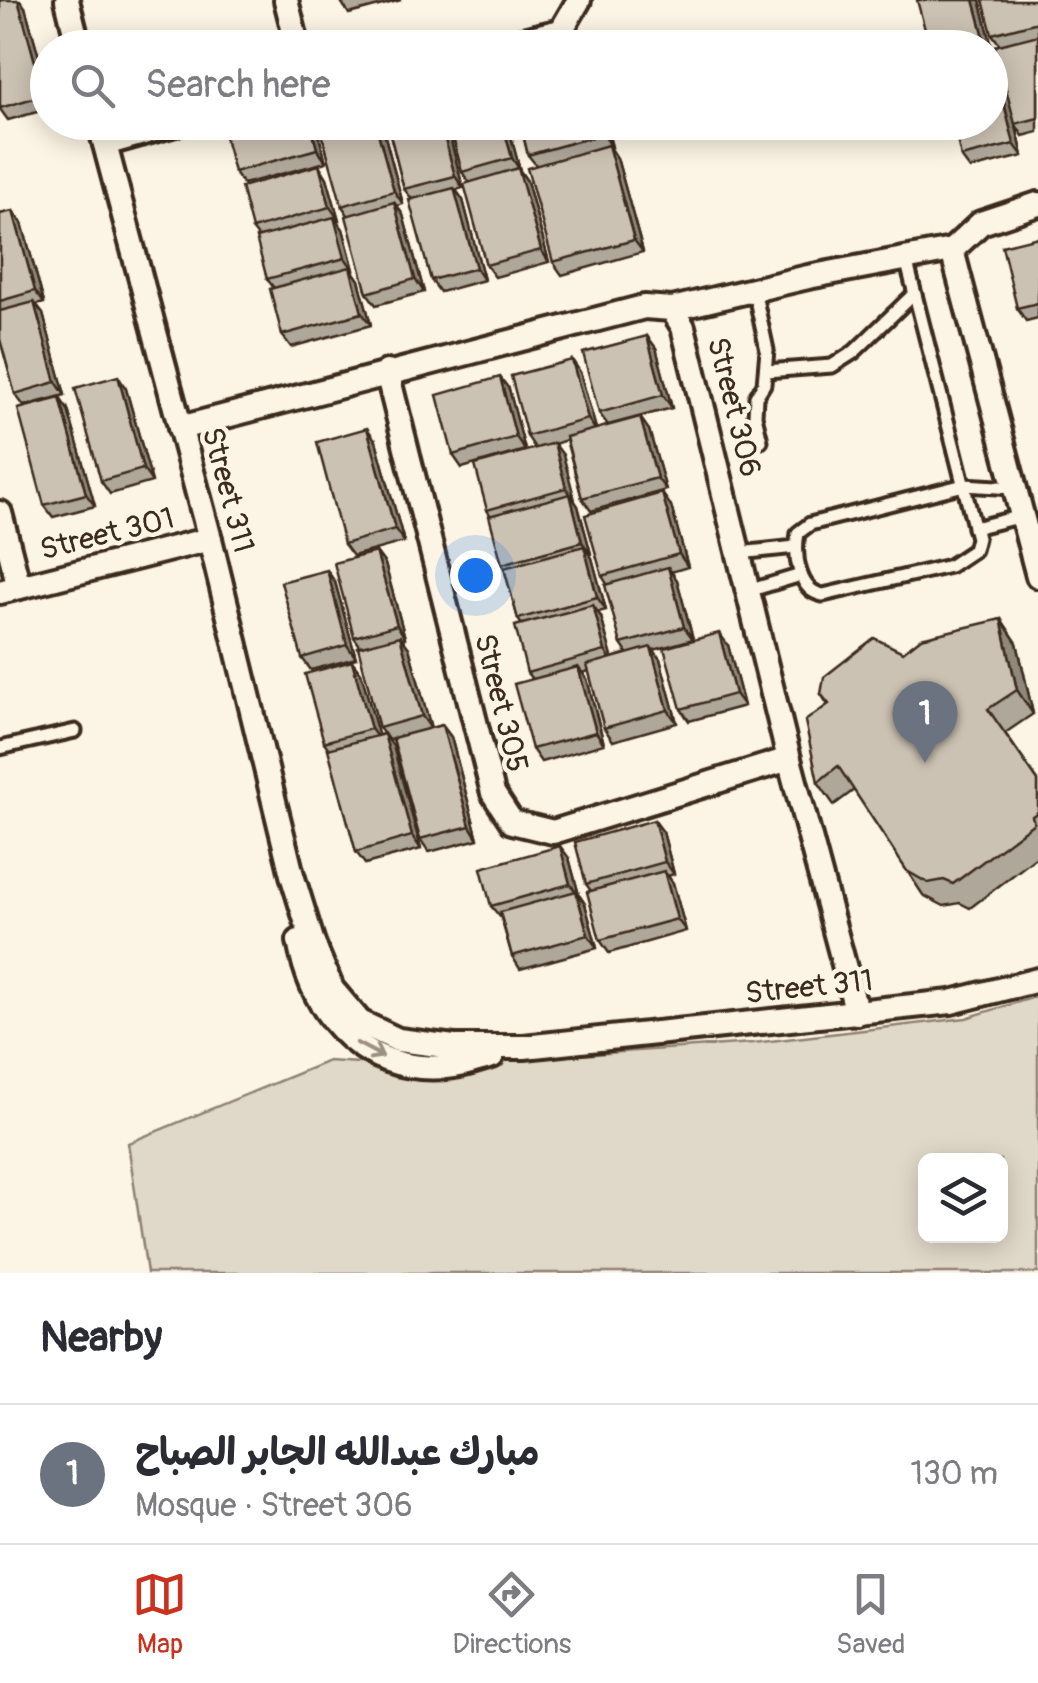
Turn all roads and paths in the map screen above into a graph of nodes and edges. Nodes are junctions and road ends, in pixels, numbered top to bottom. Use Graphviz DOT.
graph roads {
  1 [pos="67,0"];
  2 [pos="286,0"];
  3 [pos="579,0"];
  4 [pos="74,30"];
  5 [pos="294,30"];
  6 [pos="562,30"];
  7 [pos="104,140"];
  8 [pos="1038,204"];
  9 [pos="952,250"];
  10 [pos="906,259"];
  11 [pos="754,290"];
  12 [pos="914,294"];
  13 [pos="672,309"];
  14 [pos="766,371"];
  15 [pos="388,372"];
  16 [pos="180,428"];
  17 [pos="760,441"];
  18 [pos="964,486"];
  19 [pos="1014,488"];
  20 [pos="0,513"];
  21 [pos="1022,516"];
  22 [pos="974,528"];
  23 [pos="210,539"];
  24 [pos="796,547"];
  25 [pos="738,554"];
  26 [pos="801,575"];
  27 [pos="1038,576"];
  28 [pos="10,589"];
  29 [pos="748,591"];
  30 [pos="75,731"];
  31 [pos="0,748"];
  32 [pos="788,758"];
  33 [pos="1038,980"];
  34 [pos="857,1012"];
  1 -- 4 [label="street"];
  2 -- 5 [label="street"];
  3 -- 6 [label="street"];
  7 -- 16 [label="street, Street 311"];
  8 -- 9 [label="street"];
  9 -- 10 [label="street"];
  9 -- 19 [label="street"];
  10 -- 11 [label="street"];
  10 -- 12 [label="lane"];
  11 -- 13 [label="street"];
  11 -- 14 [label="lane"];
  12 -- 14 [label="lane"];
  12 -- 18 [label="lane"];
  13 -- 15 [label="street, Street 306"];
  13 -- 25 [label="street, Street 306"];
  14 -- 17 [label="lane"];
  15 -- 16 [label="street, Street 306"];
  15 -- 32 [label="street, Street 305"];
  16 -- 23 [label="street, Street 311"];
  18 -- 19 [label="lane"];
  18 -- 22 [label="lane"];
  18 -- 24 [label="lane"];
  19 -- 21 [label="street"];
  20 -- 28 [label="street, Street 301"];
  21 -- 22 [label="lane"];
  21 -- 27 [label="street"];
  22 -- 26 [label="lane"];
  23 -- 28 [label="street, Street 301"];
  23 -- 34 [label="street, Street 311"];
  24 -- 25 [label="lane"];
  24 -- 26 [label="lane"];
  25 -- 29 [label="street, Street 306"];
  26 -- 29 [label="lane"];
  29 -- 32 [label="street, Street 306"];
  30 -- 31 [label="lane"];
  32 -- 34 [label="street, Street 306"];
  33 -- 34 [label="street, Street 311"];
}
